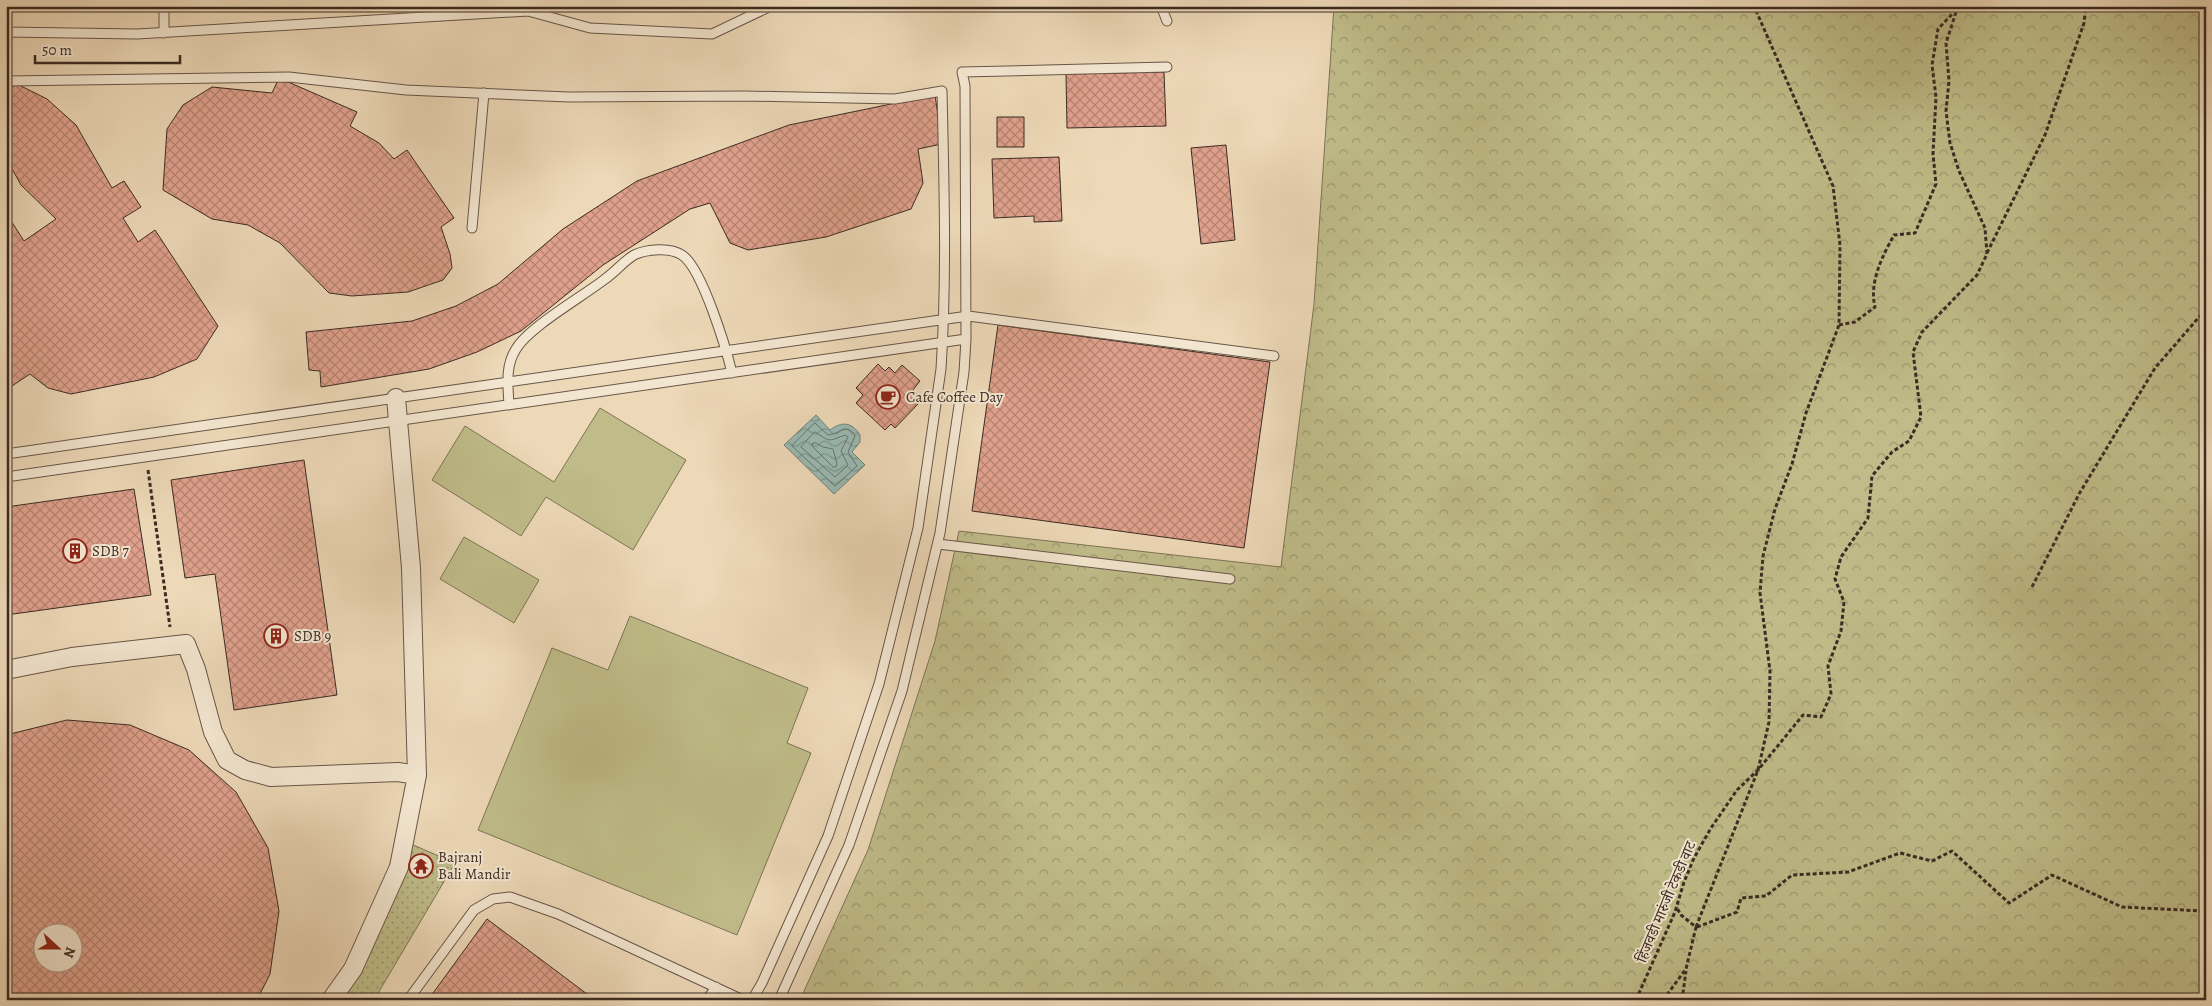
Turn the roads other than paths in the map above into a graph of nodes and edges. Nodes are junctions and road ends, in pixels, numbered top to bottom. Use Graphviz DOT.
graph roads {
  1 [pos="164,6"];
  2 [pos="546,6"];
  3 [pos="771,6"];
  4 [pos="1161,6"];
  5 [pos="528,11"];
  6 [pos="1167,21"];
  7 [pos="6,32"];
  8 [pos="164,33"];
  9 [pos="1167,67"];
  10 [pos="6,81"];
  11 [pos="484,93"];
  12 [pos="472,228"];
  13 [pos="968,316"];
  14 [pos="944,319"];
  15 [pos="966,340"];
  16 [pos="943,343"];
  17 [pos="727,350"];
  18 [pos="1274,356"];
  19 [pos="732,373"];
  20 [pos="508,382"];
  21 [pos="396,398"];
  22 [pos="509,405"];
  23 [pos="399,421"];
  24 [pos="6,454"];
  25 [pos="6,477"];
  26 [pos="938,544"];
  27 [pos="1230,578"];
  28 [pos="6,670"];
  29 [pos="417,775"];
  30 [pos="716,987"];
  31 [pos="332,1000"];
  32 [pos="408,1000"];
  33 [pos="707,1000"];
  34 [pos="743,1000"];
  35 [pos="752,1000"];
  36 [pos="779,1000"];
  1 -- 8 [label="lane"];
  2 -- 5 [label="lane"];
  3 -- 5 [label="lane"];
  4 -- 6 [label="lane"];
  5 -- 8 [label="lane"];
  7 -- 8 [label="lane"];
  9 -- 13 [label="lane"];
  10 -- 11 [label="lane"];
  11 -- 12 [label="lane"];
  11 -- 14 [label="lane"];
  13 -- 14 [label="lane"];
  13 -- 15 [label="lane"];
  13 -- 18 [label="lane"];
  14 -- 16 [label="lane"];
  14 -- 17 [label="lane"];
  15 -- 16 [label="lane"];
  15 -- 26 [label="lane"];
  16 -- 19 [label="lane"];
  16 -- 35 [label="lane"];
  17 -- 19 [label="lane"];
  17 -- 20 [label="lane"];
  17 -- 20 [label="lane"];
  19 -- 22 [label="lane"];
  20 -- 21 [label="lane"];
  20 -- 22 [label="lane"];
  21 -- 23 [label="street"];
  21 -- 24 [label="lane"];
  22 -- 23 [label="lane"];
  23 -- 25 [label="lane"];
  23 -- 29 [label="street"];
  26 -- 27 [label="lane"];
  26 -- 36 [label="lane"];
  28 -- 29 [label="street"];
  29 -- 31 [label="street"];
  30 -- 32 [label="lane"];
  30 -- 33 [label="lane"];
  30 -- 34 [label="lane"];
}
